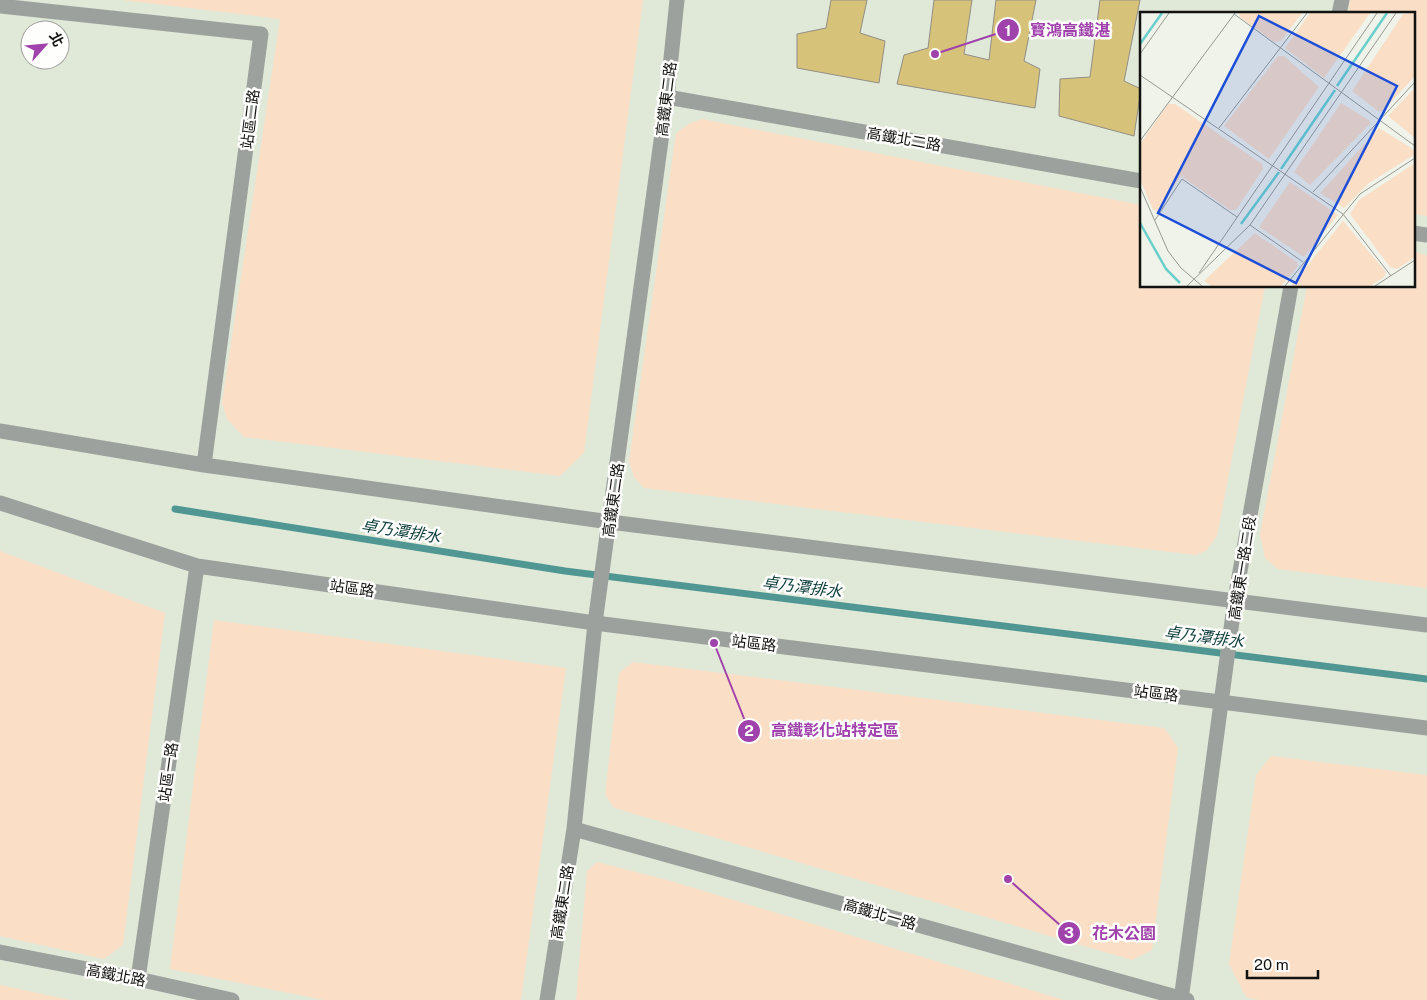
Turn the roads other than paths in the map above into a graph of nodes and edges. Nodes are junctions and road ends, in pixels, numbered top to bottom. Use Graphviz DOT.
graph roads {
  1 [pos="677,0"];
  2 [pos="0,6"];
  3 [pos="667,97"];
  4 [pos="1140,181"];
  5 [pos="1414,233"];
  6 [pos="1427,235"];
  7 [pos="1292,288"];
  8 [pos="0,431"];
  9 [pos="204,465"];
  10 [pos="0,503"];
  11 [pos="610,522"];
  12 [pos="197,566"];
  13 [pos="1235,599"];
  14 [pos="595,623"];
  15 [pos="1427,625"];
  16 [pos="1223,701"];
  17 [pos="1427,728"];
  18 [pos="574,828"];
  19 [pos="0,952"];
  20 [pos="138,979"];
  21 [pos="1183,999"];
  22 [pos="232,1000"];
  23 [pos="547,1000"];
  1 -- 3 [label="street, 高鐵東二路"];
  2 -- 9 [label="street, 站區二路"];
  3 -- 4 [label="street, 高鐵北二路"];
  3 -- 11 [label="street, 高鐵東二路"];
  5 -- 6 [label="street"];
  7 -- 13 [label="street, 高鐵東一路二段"];
  8 -- 9 [label="street"];
  9 -- 11 [label="street"];
  10 -- 12 [label="street, 站區路"];
  11 -- 13 [label="street"];
  11 -- 14 [label="street, 高鐵東二路"];
  12 -- 14 [label="street, 站區路"];
  12 -- 20 [label="street, 站區一路"];
  13 -- 15 [label="street"];
  13 -- 16 [label="street, 高鐵東一路二段"];
  14 -- 16 [label="street, 站區路"];
  14 -- 18 [label="street, 高鐵東二路"];
  16 -- 17 [label="street, 站區路"];
  16 -- 21 [label="street, 高鐵東一路二段"];
  18 -- 21 [label="street, 高鐵北一路"];
  18 -- 23 [label="street, 高鐵東二路"];
  19 -- 20 [label="street, 高鐵北路"];
  20 -- 22 [label="street, 高鐵北路"];
}
